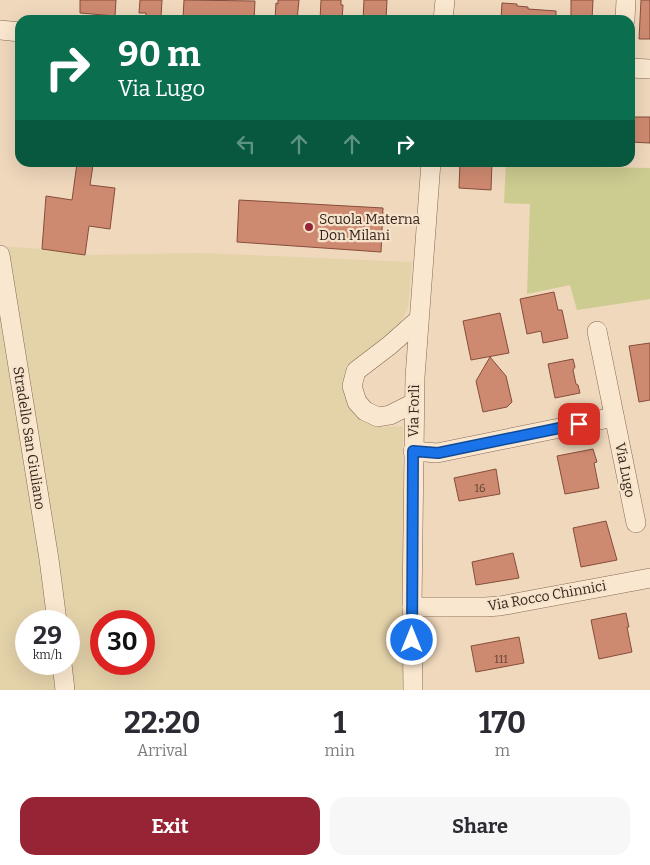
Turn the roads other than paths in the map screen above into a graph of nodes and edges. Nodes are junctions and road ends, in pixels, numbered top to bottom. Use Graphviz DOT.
graph roads {
  1 [pos="445,0"];
  2 [pos="626,0"];
  3 [pos="444,15"];
  4 [pos="625,15"];
  5 [pos="0,30"];
  6 [pos="15,32"];
  7 [pos="635,68"];
  8 [pos="650,69"];
  9 [pos="431,167"];
  10 [pos="0,255"];
  11 [pos="418,320"];
  12 [pos="597,331"];
  13 [pos="414,403"];
  14 [pos="614,417"];
  15 [pos="413,451"];
  16 [pos="636,523"];
  17 [pos="649,577"];
  18 [pos="412,607"];
  19 [pos="56,610"];
  20 [pos="64,675"];
  21 [pos="66,690"];
  22 [pos="413,690"];
  1 -- 3 [label="street"];
  2 -- 4 [label="street"];
  5 -- 6 [label="street"];
  7 -- 8 [label="street"];
  9 -- 11 [label="street, Via Forlì"];
  10 -- 19 [label="street, Stradello San Giuliano"];
  11 -- 13 [label="street, Via Forlì"];
  11 -- 13 [label="street"];
  12 -- 14 [label="street, Via Lugo"];
  13 -- 15 [label="street, Via Forlì"];
  14 -- 15 [label="street"];
  14 -- 16 [label="street, Via Lugo"];
  15 -- 18 [label="street, Via Forlì"];
  17 -- 18 [label="street, Via Rocco Chinnici"];
  18 -- 22 [label="street, Via Forlì"];
  20 -- 21 [label="street"];
}
